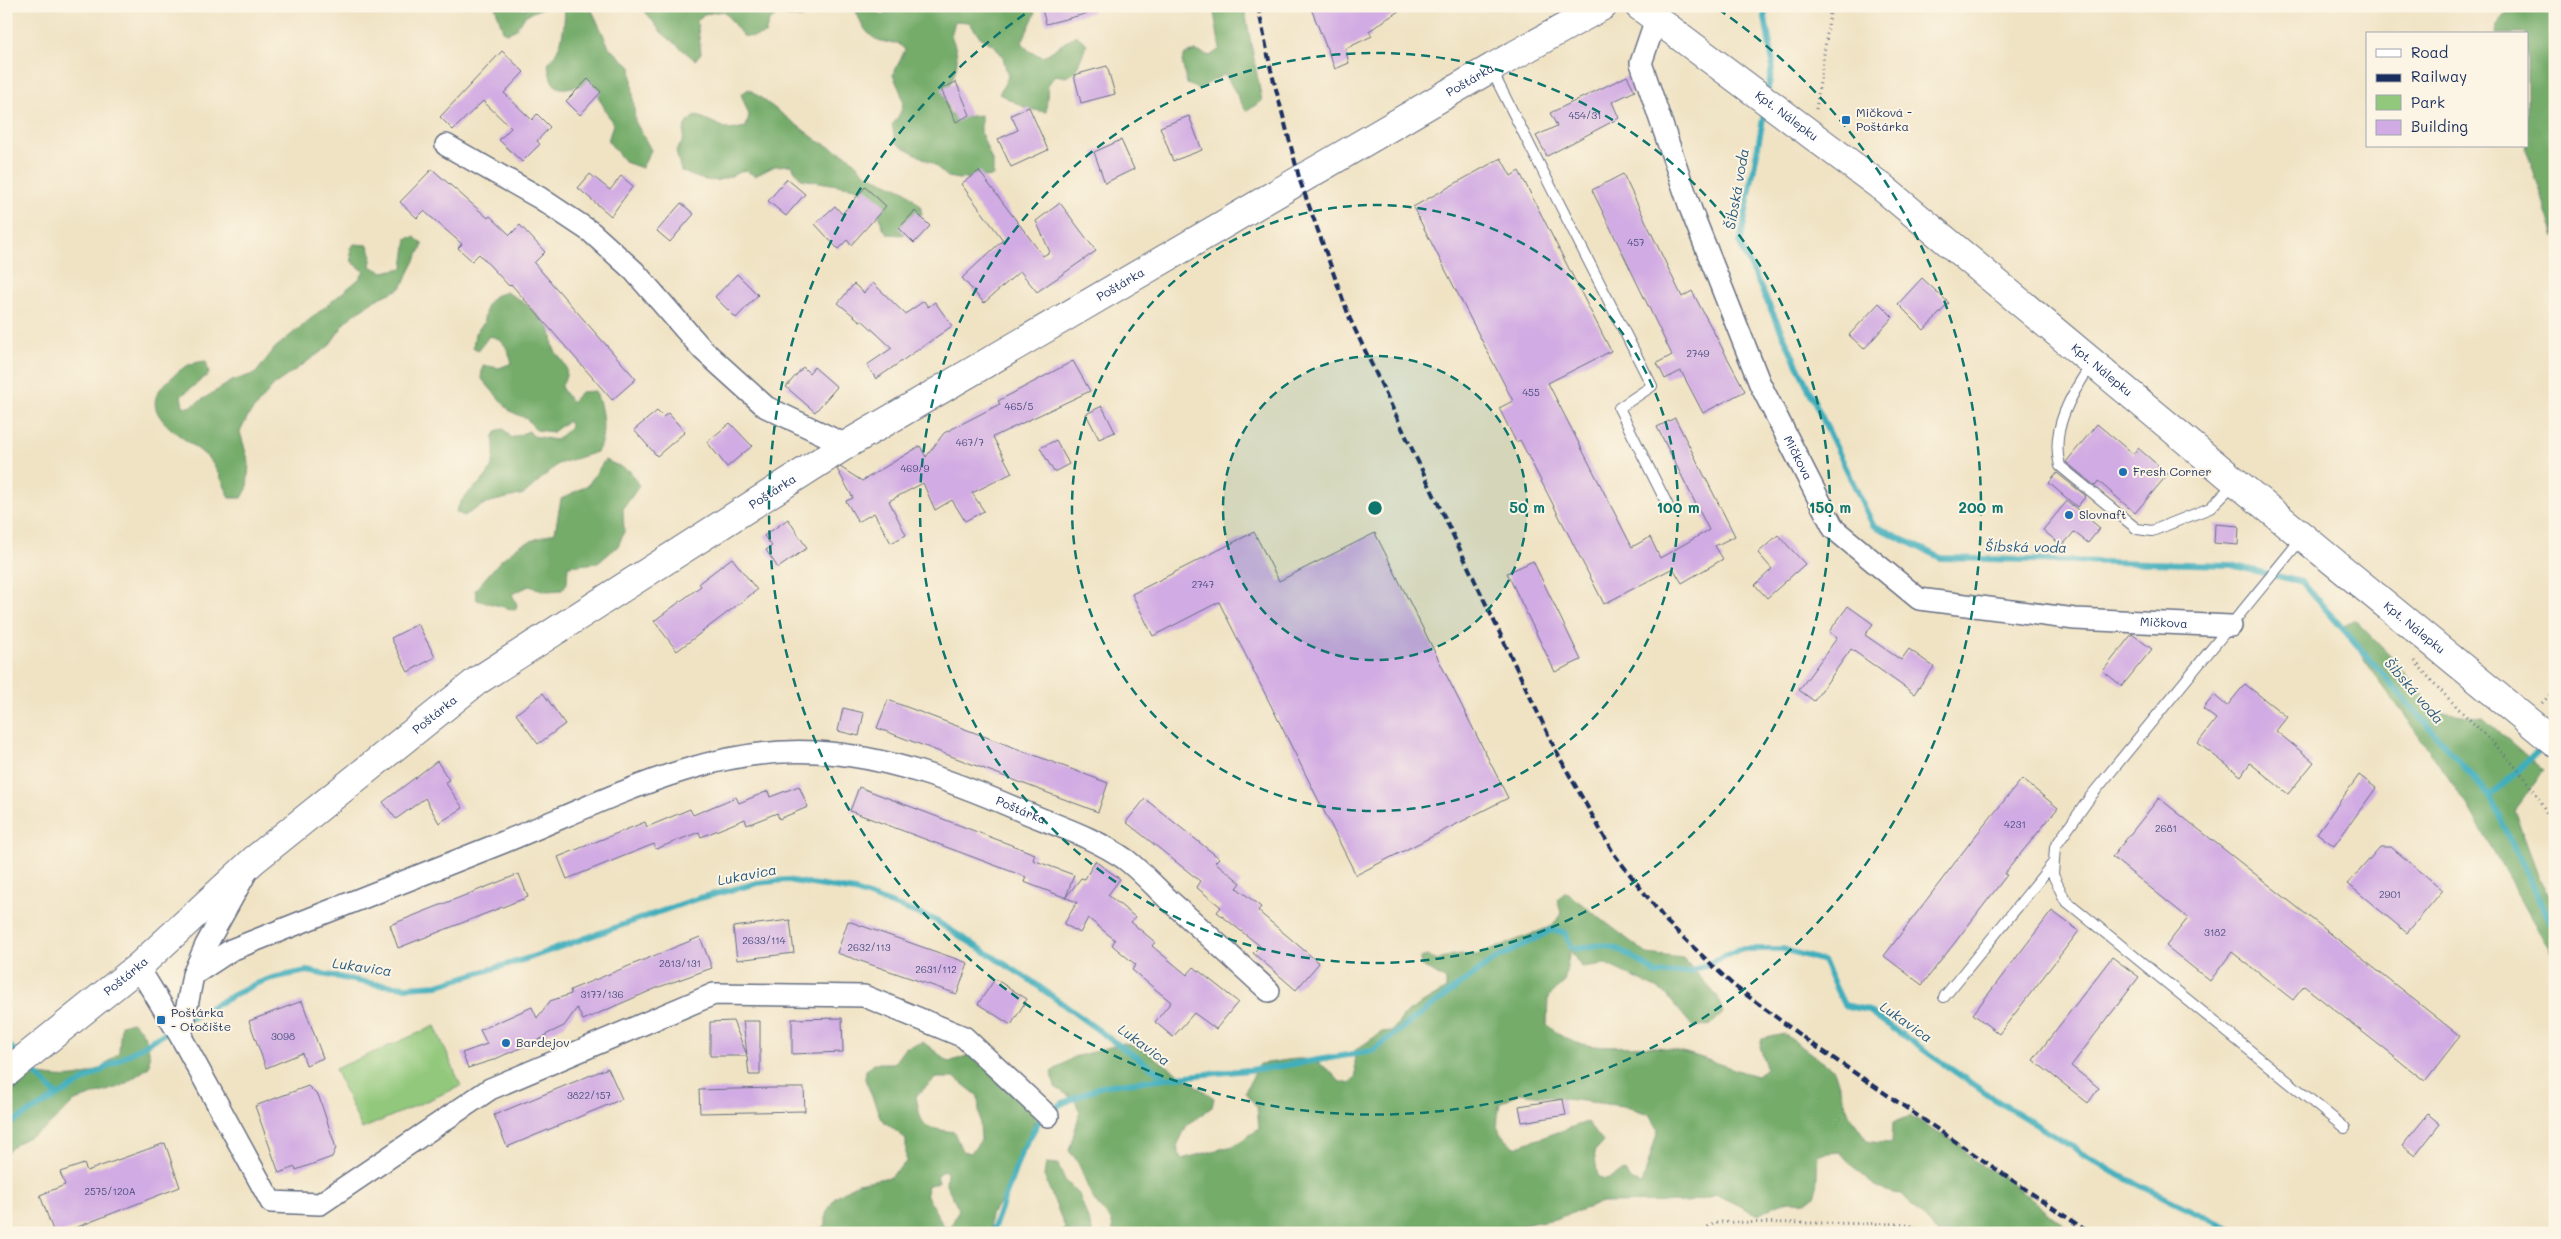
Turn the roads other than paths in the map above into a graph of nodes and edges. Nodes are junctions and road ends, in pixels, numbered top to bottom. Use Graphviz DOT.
graph roads {
  1 [pos="1603,6"];
  2 [pos="1648,12"];
  3 [pos="1493,67"];
  4 [pos="446,146"];
  5 [pos="2093,364"];
  6 [pos="846,445"];
  7 [pos="2236,482"];
  8 [pos="1669,508"];
  9 [pos="2302,537"];
  10 [pos="2231,626"];
  11 [pos="2555,743"];
  12 [pos="254,860"];
  13 [pos="2054,862"];
  14 [pos="138,967"];
  15 [pos="193,975"];
  16 [pos="1269,991"];
  17 [pos="1944,997"];
  18 [pos="181,1037"];
  19 [pos="6,1073"];
  20 [pos="1048,1116"];
  21 [pos="2344,1128"];
  1 -- 3 [label="street, Poštárka"];
  2 -- 5 [label="street, Kpt. Nálepku"];
  2 -- 10 [label="street, Mičkova"];
  3 -- 6 [label="street, Poštárka"];
  3 -- 8 [label="lane"];
  4 -- 6 [label="street"];
  5 -- 7 [label="street, Kpt. Nálepku"];
  5 -- 7 [label="lane"];
  6 -- 12 [label="street, Poštárka"];
  7 -- 9 [label="street, Kpt. Nálepku"];
  9 -- 10 [label="lane"];
  9 -- 11 [label="street, Kpt. Nálepku"];
  10 -- 13 [label="lane"];
  12 -- 14 [label="street, Poštárka"];
  12 -- 15 [label="street"];
  13 -- 17 [label="lane"];
  13 -- 21 [label="lane"];
  14 -- 18 [label="street"];
  14 -- 19 [label="street, Poštárka"];
  15 -- 16 [label="street, Poštárka"];
  15 -- 18 [label="street"];
  18 -- 20 [label="street"];
}
